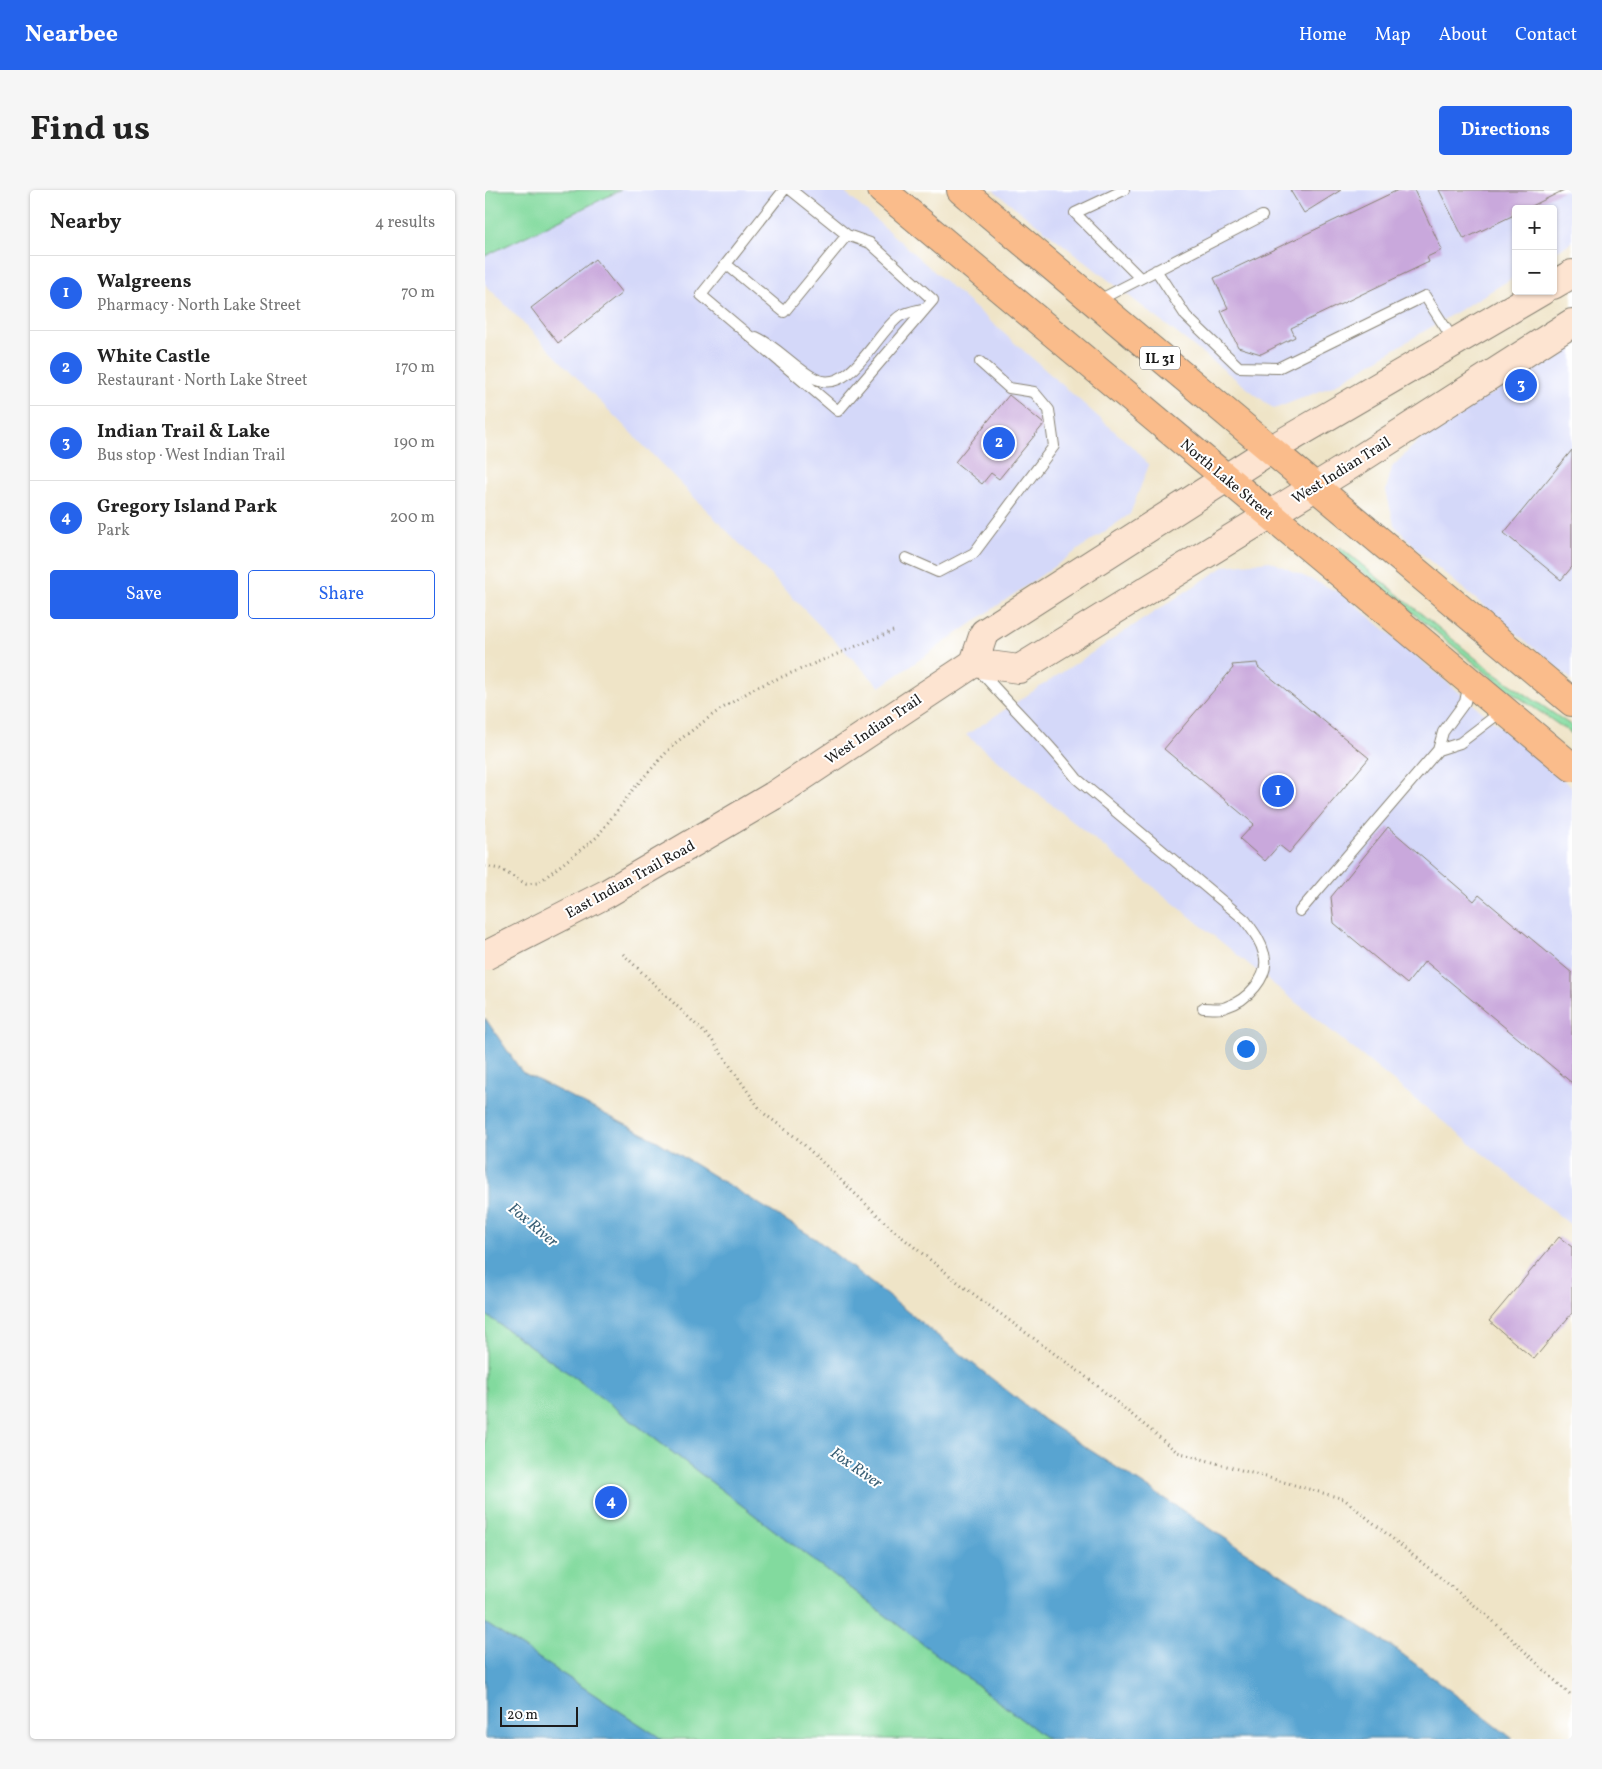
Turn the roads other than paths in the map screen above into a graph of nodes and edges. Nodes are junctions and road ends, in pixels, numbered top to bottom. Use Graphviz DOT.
graph roads {
  1 [pos="784,190"];
  2 [pos="791,190"];
  3 [pos="882,190"];
  4 [pos="961,190"];
  5 [pos="1125,190"];
  6 [pos="1262,216"];
  7 [pos="847,235"];
  8 [pos="726,264"];
  9 [pos="1156,270"];
  10 [pos="1572,274"];
  11 [pos="1140,278"];
  12 [pos="1557,283"];
  13 [pos="1535,295"];
  14 [pos="1094,302"];
  15 [pos="926,308"];
  16 [pos="1572,323"];
  17 [pos="742,330"];
  18 [pos="1454,342"];
  19 [pos="980,362"];
  20 [pos="1270,450"];
  21 [pos="1226,478"];
  22 [pos="1314,486"];
  23 [pos="1269,514"];
  24 [pos="907,558"];
  25 [pos="974,663"];
  26 [pos="1469,682"];
  27 [pos="1572,702"];
  28 [pos="1503,710"];
  29 [pos="1438,750"];
  30 [pos="1572,767"];
  31 [pos="773,796"];
  32 [pos="1300,911"];
  33 [pos="485,956"];
  34 [pos="1203,1008"];
  1 -- 8 [label="lane"];
  2 -- 7 [label="lane"];
  3 -- 21 [label="main road, North Lake Street"];
  4 -- 14 [label="main road, IL 31"];
  5 -- 11 [label="lane"];
  6 -- 9 [label="lane"];
  7 -- 8 [label="lane"];
  7 -- 15 [label="lane"];
  8 -- 17 [label="lane"];
  9 -- 11 [label="lane"];
  9 -- 18 [label="lane"];
  10 -- 12 [label="main road"];
  11 -- 14 [label="lane"];
  13 -- 18 [label="main road"];
  14 -- 20 [label="main road, IL 31"];
  15 -- 17 [label="lane"];
  15 -- 17 [label="lane"];
  16 -- 22 [label="main road, West Indian Trail"];
  18 -- 20 [label="main road"];
  19 -- 24 [label="lane"];
  20 -- 21 [label="main road"];
  20 -- 22 [label="main road, IL 31"];
  21 -- 23 [label="main road, North Lake Street"];
  21 -- 25 [label="main road"];
  22 -- 23 [label="main road, West Indian Trail"];
  22 -- 27 [label="main road, IL 31"];
  23 -- 25 [label="main road, West Indian Trail"];
  23 -- 26 [label="main road, North Lake Street"];
  25 -- 31 [label="main road, West Indian Trail"];
  25 -- 34 [label="lane"];
  26 -- 28 [label="main road, North Lake Street"];
  26 -- 29 [label="lane"];
  28 -- 29 [label="lane"];
  28 -- 30 [label="main road, North Lake Street"];
  29 -- 32 [label="lane"];
  31 -- 33 [label="main road, East Indian Trail Road, bridge"];
}
